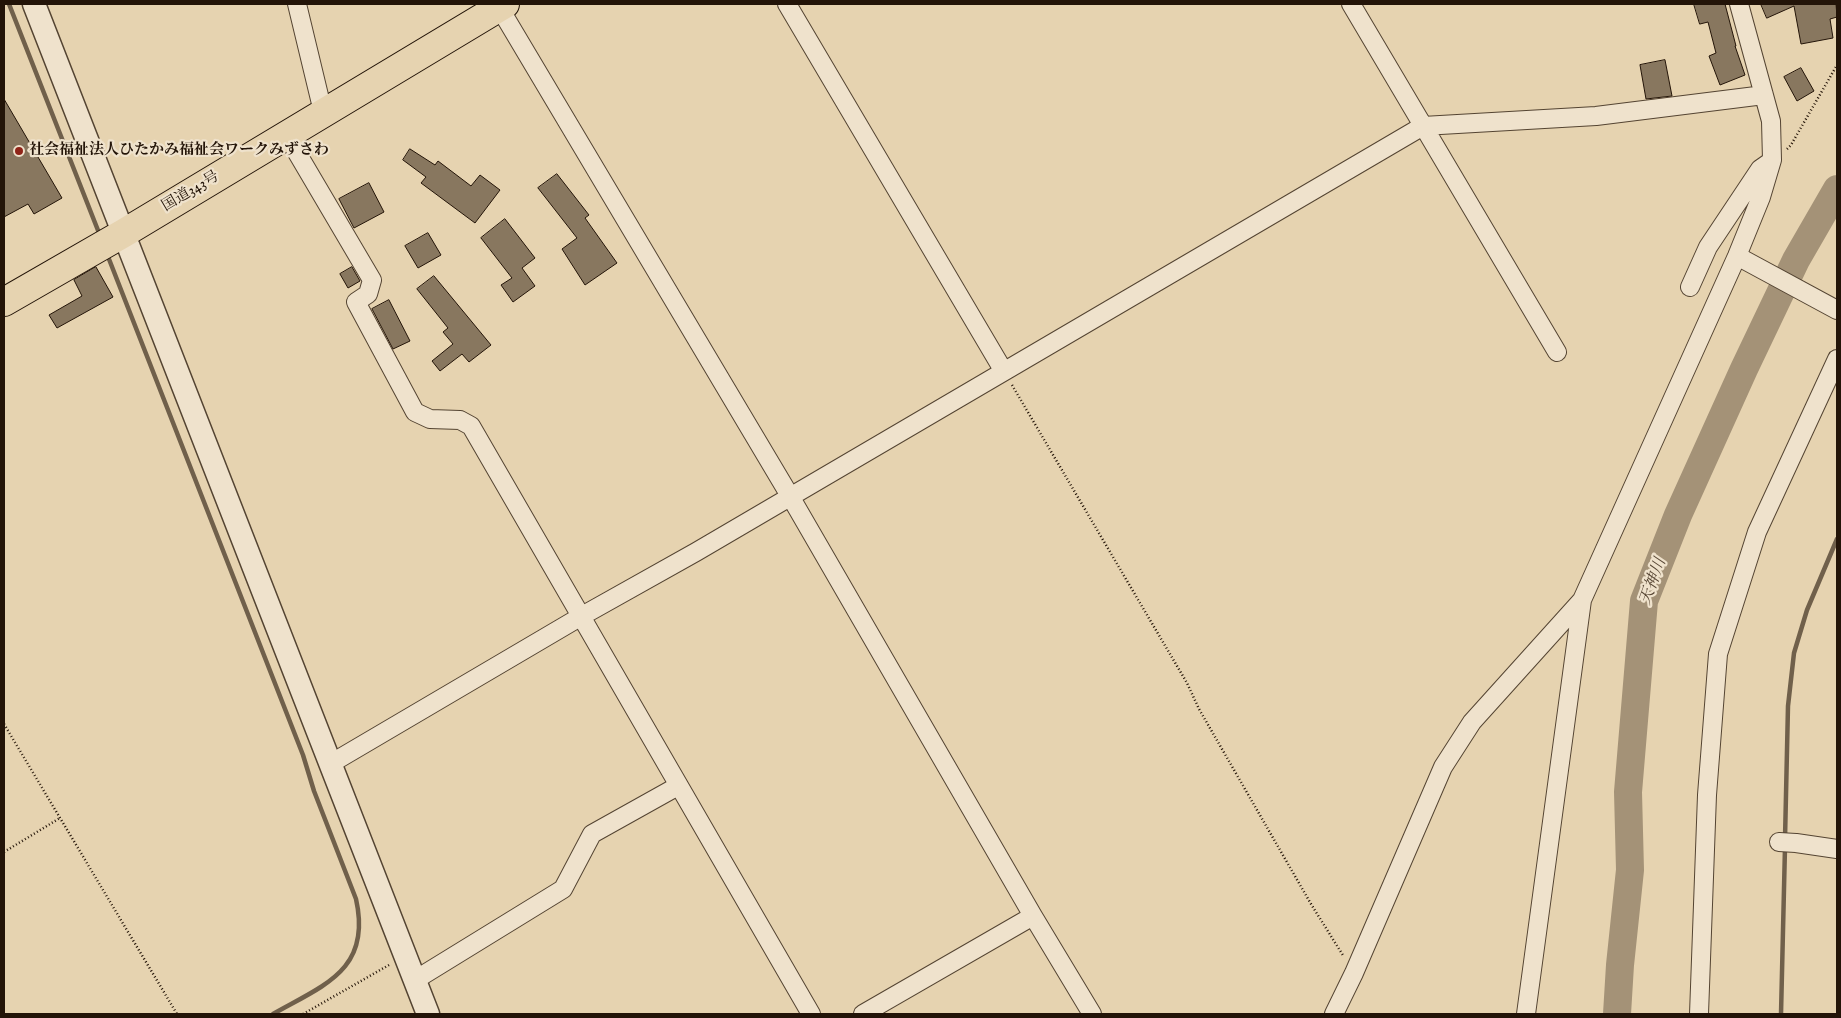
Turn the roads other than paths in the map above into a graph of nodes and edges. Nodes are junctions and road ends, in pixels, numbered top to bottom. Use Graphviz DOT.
graph roads {
  1 [pos="34,4"];
  2 [pos="297,4"];
  3 [pos="787,4"];
  4 [pos="1351,4"];
  5 [pos="1739,4"];
  6 [pos="502,6"];
  7 [pos="1764,95"];
  8 [pos="323,112"];
  9 [pos="1422,126"];
  10 [pos="286,134"];
  11 [pos="1772,160"];
  12 [pos="124,233"];
  13 [pos="1737,256"];
  14 [pos="1690,287"];
  15 [pos="4,302"];
  16 [pos="1837,310"];
  17 [pos="1556,352"];
  18 [pos="1837,359"];
  19 [pos="1003,370"];
  20 [pos="790,496"];
  21 [pos="1582,600"];
  22 [pos="580,617"];
  23 [pos="330,764"];
  24 [pos="678,786"];
  25 [pos="1779,842"];
  26 [pos="1837,850"];
  27 [pos="1033,916"];
  28 [pos="415,980"];
  29 [pos="428,1014"];
  30 [pos="811,1014"];
  31 [pos="863,1014"];
  32 [pos="1092,1014"];
  33 [pos="1334,1014"];
  34 [pos="1526,1014"];
  35 [pos="1699,1014"];
  1 -- 12 [label="street"];
  2 -- 8 [label="street"];
  3 -- 19 [label="street"];
  4 -- 9 [label="street"];
  5 -- 7 [label="street"];
  6 -- 8 [label="highway, 国道343号"];
  6 -- 20 [label="street"];
  7 -- 9 [label="street"];
  7 -- 11 [label="street"];
  8 -- 10 [label="highway, 国道343号"];
  9 -- 17 [label="street"];
  9 -- 19 [label="street"];
  10 -- 12 [label="highway, 国道343号"];
  10 -- 22 [label="street"];
  11 -- 13 [label="street"];
  11 -- 14 [label="street"];
  12 -- 15 [label="highway, 国道343号"];
  12 -- 23 [label="street"];
  13 -- 16 [label="street"];
  13 -- 21 [label="street"];
  18 -- 35 [label="street"];
  19 -- 20 [label="street"];
  20 -- 22 [label="street"];
  20 -- 27 [label="street"];
  21 -- 33 [label="street"];
  21 -- 34 [label="street"];
  22 -- 23 [label="street"];
  22 -- 24 [label="street"];
  23 -- 28 [label="street"];
  24 -- 28 [label="street"];
  24 -- 30 [label="street"];
  25 -- 26 [label="street"];
  27 -- 31 [label="street"];
  27 -- 32 [label="street"];
  28 -- 29 [label="street"];
}
